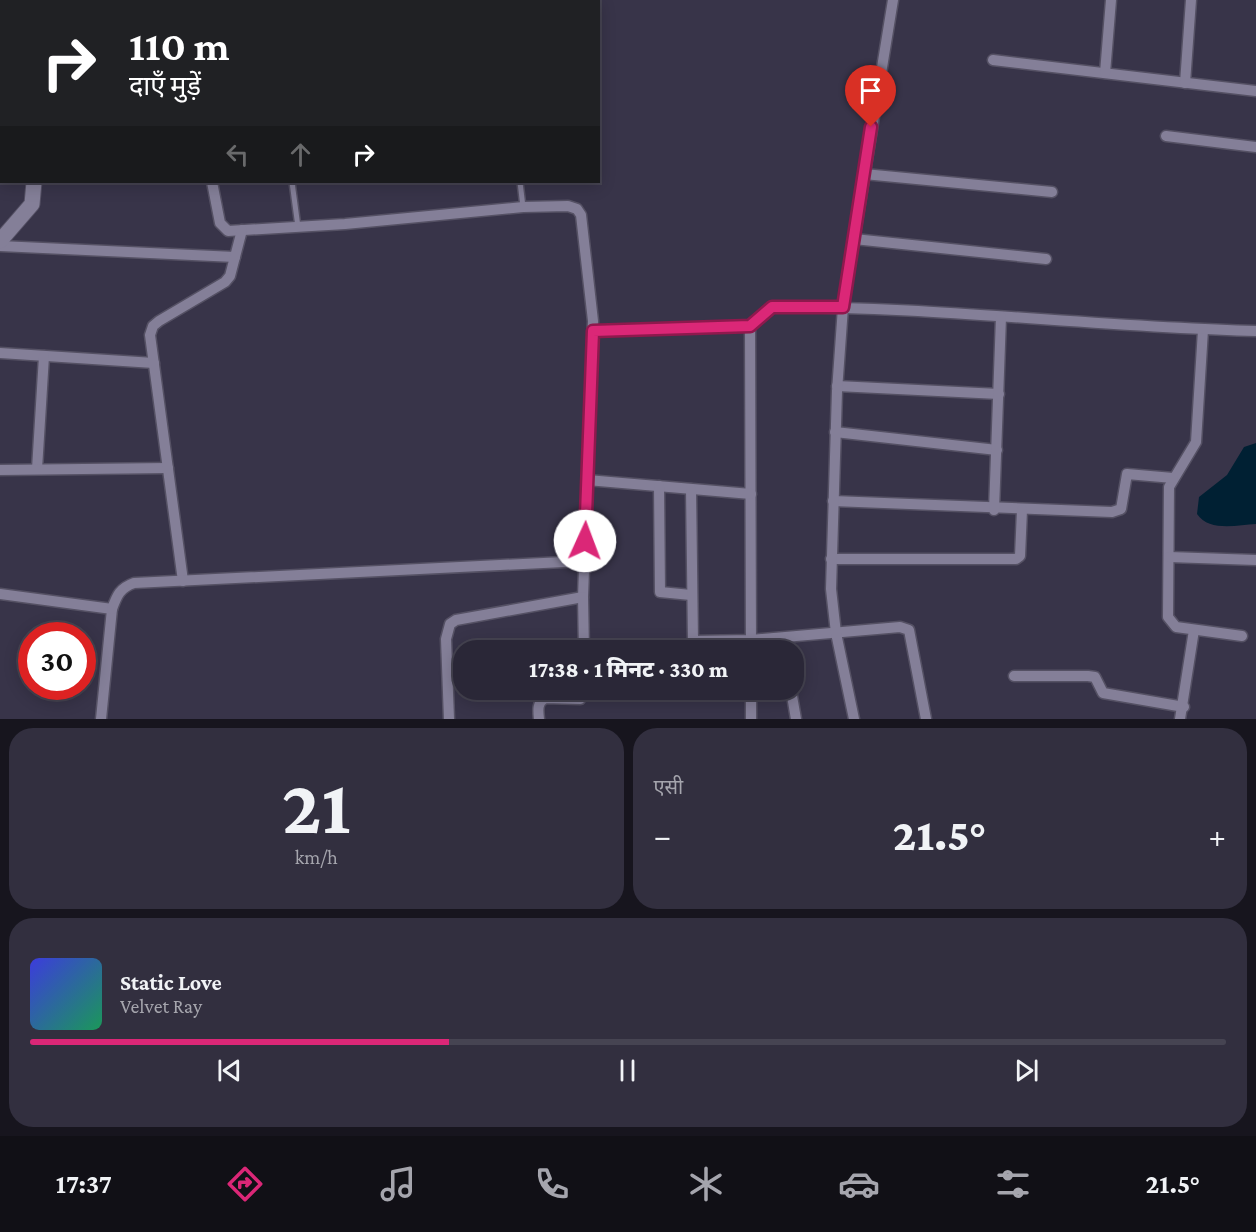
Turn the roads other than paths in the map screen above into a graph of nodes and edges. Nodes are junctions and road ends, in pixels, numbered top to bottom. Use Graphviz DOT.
graph roads {
  1 [pos="893,0"];
  2 [pos="1111,0"];
  3 [pos="1191,0"];
  4 [pos="993,60"];
  5 [pos="1105,73"];
  6 [pos="1185,83"];
  7 [pos="1256,91"];
  8 [pos="1166,136"];
  9 [pos="1256,147"];
  10 [pos="864,174"];
  11 [pos="34,183"];
  12 [pos="212,183"];
  13 [pos="291,183"];
  14 [pos="520,183"];
  15 [pos="1052,192"];
  16 [pos="523,207"];
  17 [pos="298,227"];
  18 [pos="242,230"];
  19 [pos="854,239"];
  20 [pos="0,241"];
  21 [pos="0,246"];
  22 [pos="235,257"];
  23 [pos="1046,259"];
  24 [pos="843,307"];
  25 [pos="1001,317"];
  26 [pos="750,326"];
  27 [pos="1203,330"];
  28 [pos="593,331"];
  29 [pos="1256,331"];
  30 [pos="0,353"];
  31 [pos="44,356"];
  32 [pos="154,363"];
  33 [pos="837,386"];
  34 [pos="999,394"];
  35 [pos="835,432"];
  36 [pos="996,450"];
  37 [pos="168,468"];
  38 [pos="37,469"];
  39 [pos="0,470"];
  40 [pos="1173,478"];
  41 [pos="587,480"];
  42 [pos="659,486"];
  43 [pos="692,489"];
  44 [pos="751,494"];
  45 [pos="833,501"];
  46 [pos="994,510"];
  47 [pos="1022,510"];
  48 [pos="1168,557"];
  49 [pos="831,558"];
  50 [pos="1256,560"];
  51 [pos="584,561"];
  52 [pos="183,581"];
  53 [pos="0,594"];
  54 [pos="691,595"];
  55 [pos="583,597"];
  56 [pos="112,609"];
  57 [pos="1194,630"];
  58 [pos="836,633"];
  59 [pos="1242,636"];
  60 [pos="780,638"];
  61 [pos="584,640"];
  62 [pos="693,640"];
  63 [pos="751,640"];
  64 [pos="772,640"];
  65 [pos="1014,676"];
  66 [pos="542,700"];
  67 [pos="751,700"];
  68 [pos="793,700"];
  69 [pos="1184,707"];
  70 [pos="101,719"];
  71 [pos="448,719"];
  72 [pos="539,719"];
  73 [pos="752,719"];
  74 [pos="796,719"];
  75 [pos="854,719"];
  76 [pos="926,719"];
  77 [pos="1180,719"];
  1 -- 10 [label="street"];
  2 -- 5 [label="street"];
  3 -- 6 [label="street"];
  4 -- 5 [label="street"];
  5 -- 6 [label="street"];
  6 -- 7 [label="street"];
  8 -- 9 [label="street"];
  10 -- 15 [label="street"];
  10 -- 19 [label="street"];
  11 -- 20 [label="street"];
  12 -- 18 [label="street"];
  13 -- 17 [label="lane"];
  14 -- 16 [label="lane"];
  16 -- 17 [label="street"];
  16 -- 28 [label="street"];
  17 -- 18 [label="street"];
  18 -- 22 [label="street"];
  19 -- 23 [label="street"];
  19 -- 24 [label="street"];
  21 -- 22 [label="street"];
  22 -- 32 [label="street"];
  24 -- 25 [label="street"];
  24 -- 26 [label="street"];
  24 -- 33 [label="street"];
  25 -- 27 [label="street"];
  25 -- 34 [label="street"];
  26 -- 28 [label="street"];
  26 -- 44 [label="street"];
  27 -- 29 [label="street"];
  27 -- 40 [label="street"];
  28 -- 41 [label="street"];
  30 -- 31 [label="street"];
  31 -- 32 [label="street"];
  31 -- 38 [label="street"];
  32 -- 37 [label="street"];
  33 -- 34 [label="street"];
  33 -- 35 [label="street"];
  34 -- 36 [label="street"];
  35 -- 36 [label="street"];
  35 -- 45 [label="street"];
  36 -- 46 [label="street"];
  37 -- 38 [label="street"];
  37 -- 52 [label="street"];
  38 -- 39 [label="street"];
  40 -- 47 [label="street"];
  40 -- 48 [label="street"];
  41 -- 42 [label="street"];
  41 -- 51 [label="street"];
  42 -- 43 [label="street"];
  42 -- 54 [label="street"];
  43 -- 44 [label="street"];
  43 -- 54 [label="street"];
  44 -- 63 [label="street"];
  45 -- 46 [label="street"];
  45 -- 49 [label="street"];
  46 -- 47 [label="street"];
  47 -- 49 [label="street"];
  48 -- 50 [label="street"];
  48 -- 57 [label="street"];
  49 -- 58 [label="street"];
  51 -- 52 [label="street"];
  51 -- 55 [label="street"];
  52 -- 56 [label="street"];
  53 -- 56 [label="street"];
  54 -- 62 [label="street"];
  55 -- 61 [label="street"];
  55 -- 71 [label="street"];
  56 -- 70 [label="street"];
  57 -- 59 [label="street"];
  57 -- 69 [label="street"];
  58 -- 60 [label="street"];
  58 -- 75 [label="street"];
  58 -- 76 [label="street"];
  60 -- 64 [label="street"];
  65 -- 69 [label="street"];
  66 -- 72 [label="street"];
  67 -- 73 [label="street"];
  68 -- 74 [label="street"];
  69 -- 77 [label="street"];
}
